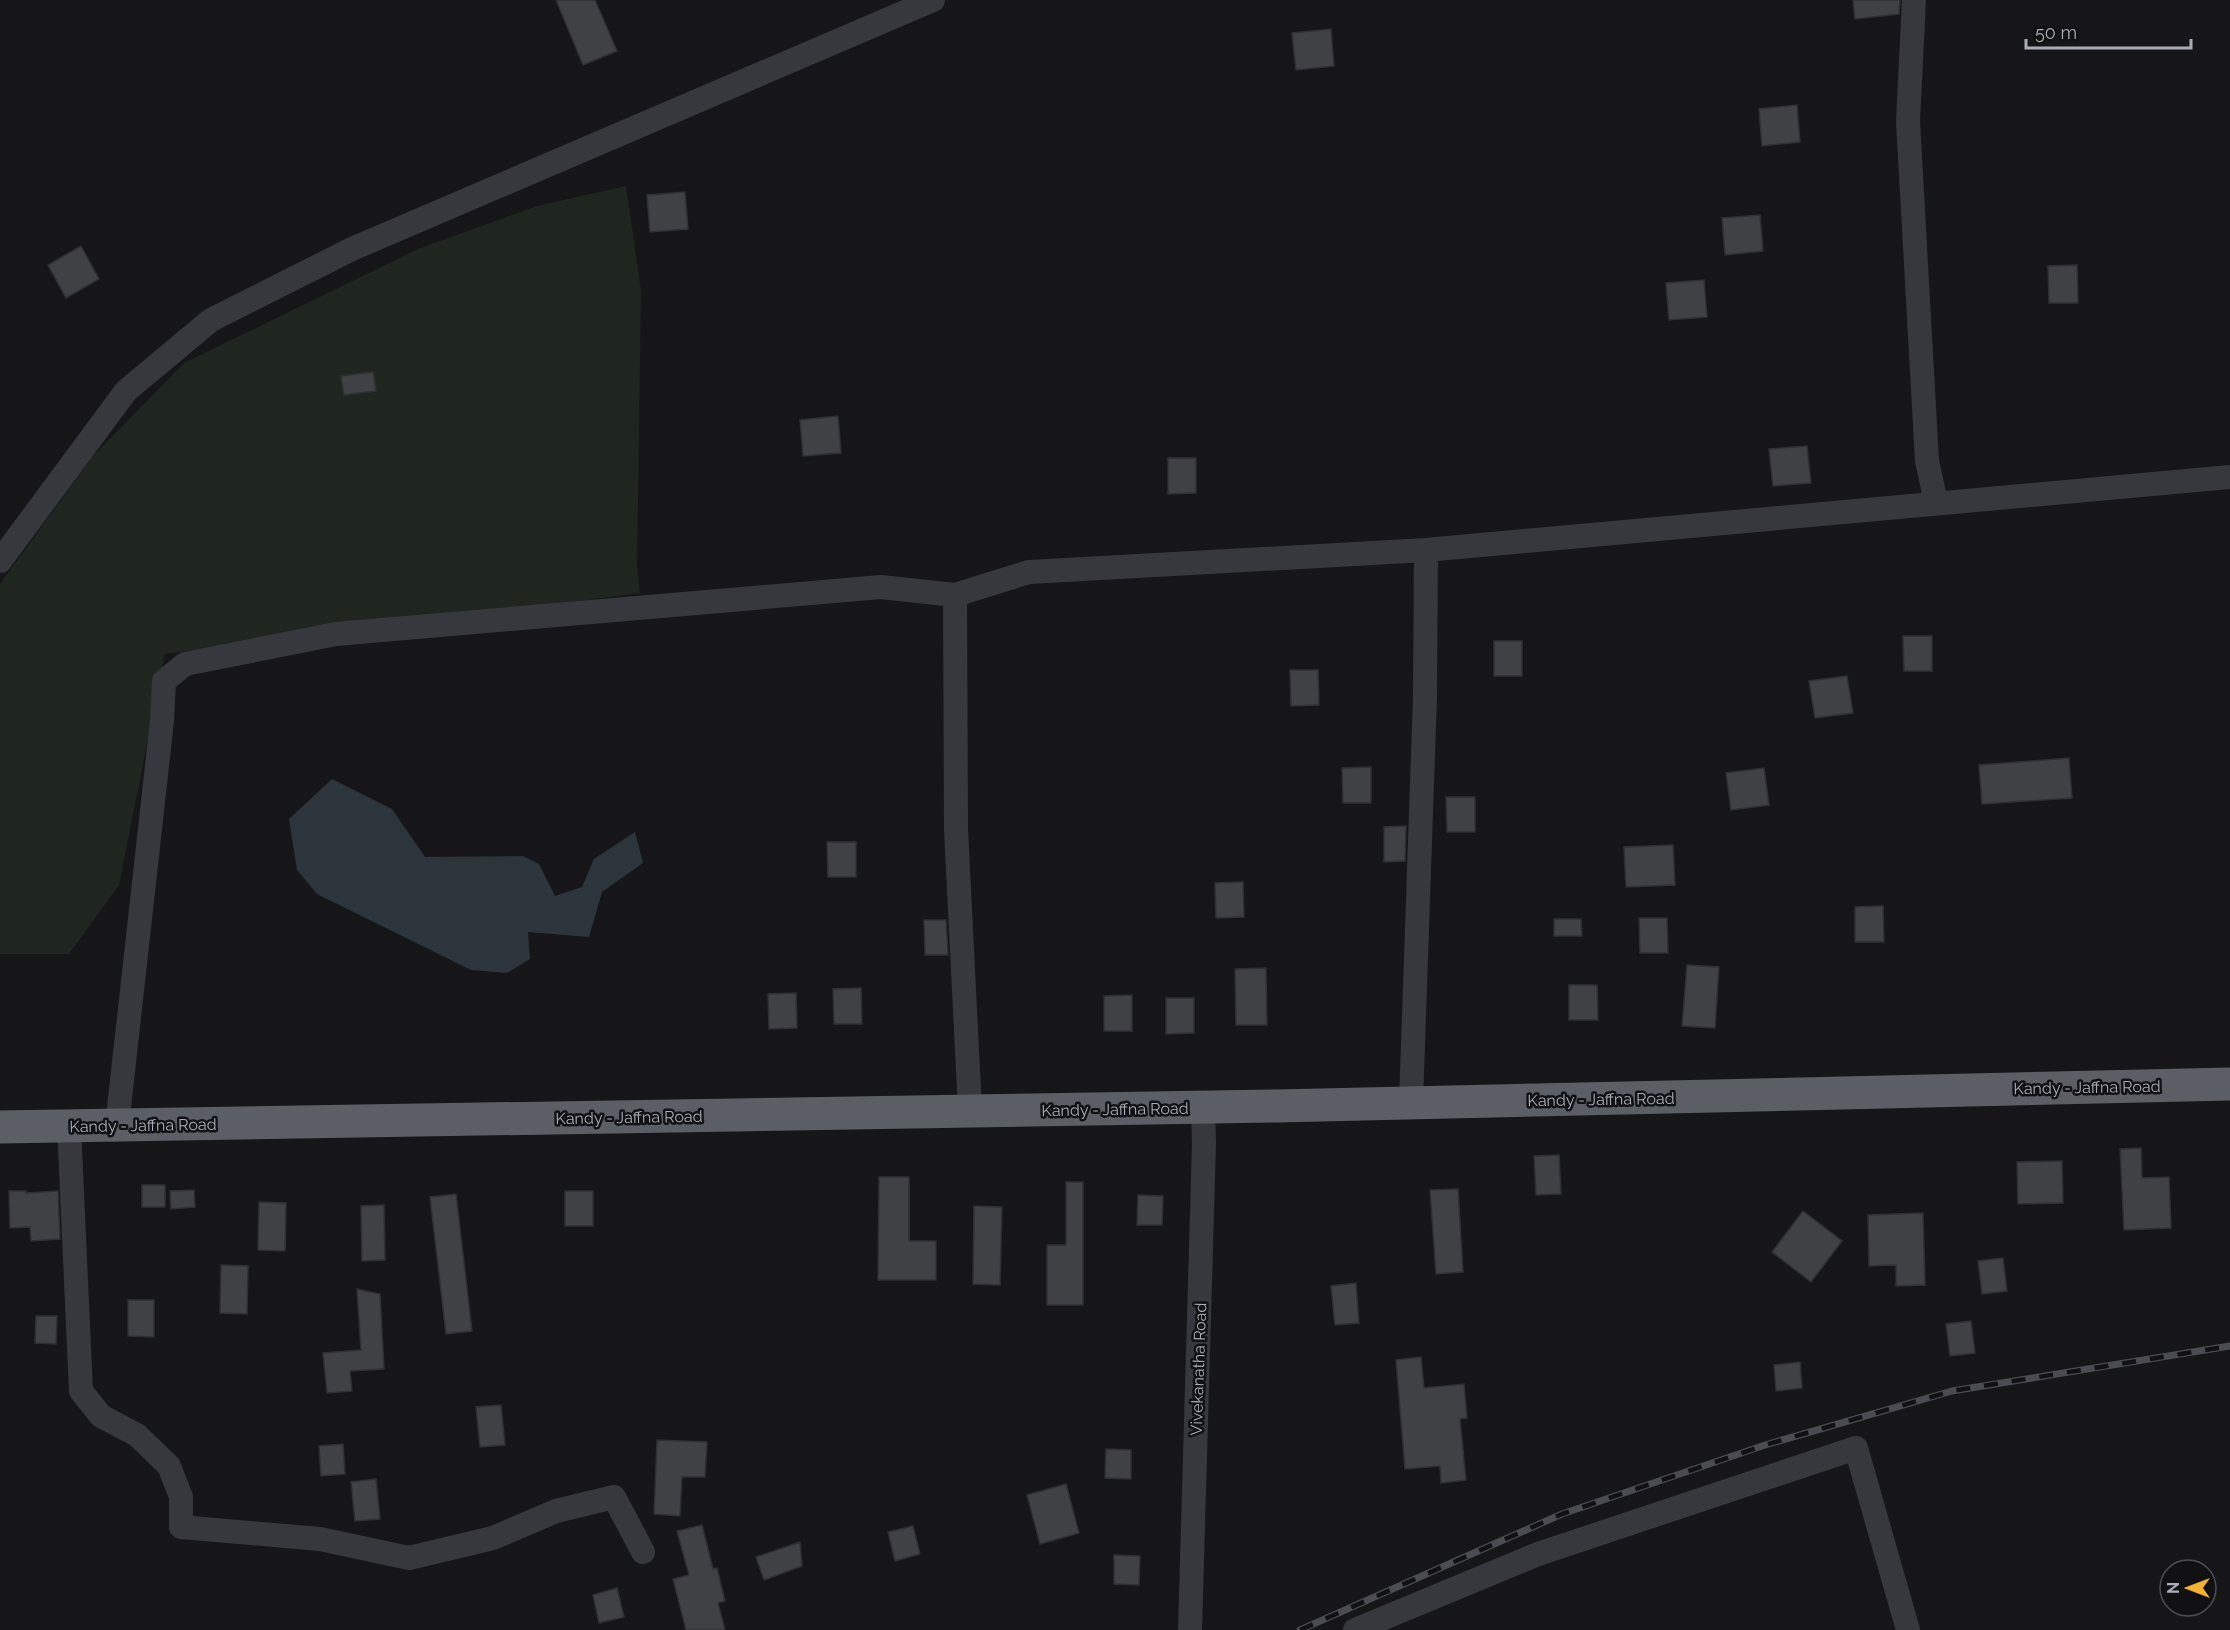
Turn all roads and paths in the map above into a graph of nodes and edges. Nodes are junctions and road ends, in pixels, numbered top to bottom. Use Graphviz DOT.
graph roads {
  1 [pos="933,0"];
  2 [pos="1914,0"];
  3 [pos="2230,477"];
  4 [pos="1936,502"];
  5 [pos="1426,550"];
  6 [pos="0,561"];
  7 [pos="955,595"];
  8 [pos="2230,1084"];
  9 [pos="1411,1103"];
  10 [pos="1203,1107"];
  11 [pos="970,1111"];
  12 [pos="117,1125"];
  13 [pos="69,1126"];
  14 [pos="0,1128"];
  15 [pos="643,1552"];
  16 [pos="1190,1630"];
  17 [pos="1355,1630"];
  18 [pos="1908,1630"];
  1 -- 6 [label="street"];
  2 -- 4 [label="street"];
  3 -- 4 [label="street"];
  4 -- 5 [label="street"];
  5 -- 7 [label="street"];
  5 -- 9 [label="street"];
  7 -- 11 [label="street"];
  7 -- 12 [label="street"];
  8 -- 9 [label="highway, Kandy - Jaffna Road"];
  9 -- 10 [label="highway, Kandy - Jaffna Road"];
  10 -- 11 [label="highway, Kandy - Jaffna Road"];
  10 -- 16 [label="street, Vivekanatha Road"];
  11 -- 12 [label="highway, Kandy - Jaffna Road"];
  12 -- 13 [label="highway, Kandy - Jaffna Road"];
  13 -- 14 [label="highway, Kandy - Jaffna Road"];
  13 -- 15 [label="street"];
  17 -- 18 [label="street"];
}
